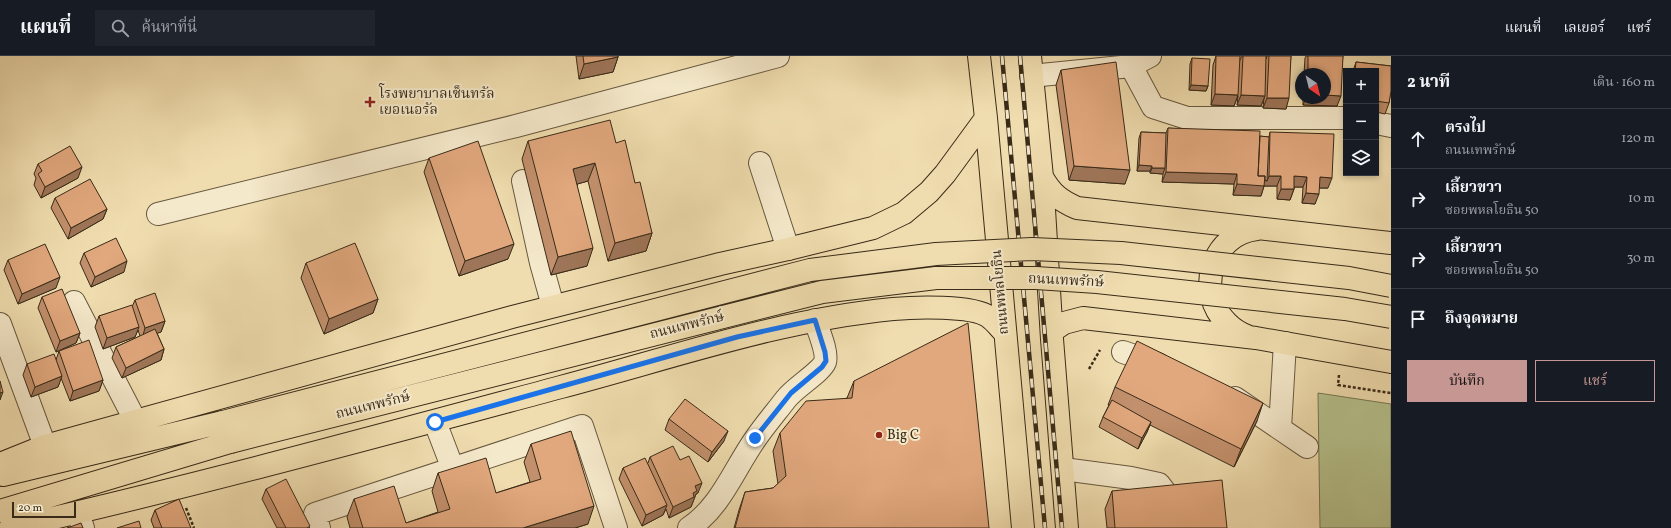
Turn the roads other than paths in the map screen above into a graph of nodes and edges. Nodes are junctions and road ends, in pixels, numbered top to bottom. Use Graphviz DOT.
graph roads {
  1 [pos="778,56"];
  2 [pos="978,56"];
  3 [pos="1140,61"];
  4 [pos="1030,66"];
  5 [pos="986,118"];
  6 [pos="1343,118"];
  7 [pos="1379,124"];
  8 [pos="1391,126"];
  9 [pos="760,163"];
  10 [pos="1042,177"];
  11 [pos="523,181"];
  12 [pos="158,214"];
  13 [pos="1275,230"];
  14 [pos="1391,243"];
  15 [pos="788,249"];
  16 [pos="720,264"];
  17 [pos="1391,275"];
  18 [pos="1349,278"];
  19 [pos="1391,286"];
  20 [pos="74,302"];
  21 [pos="553,306"];
  22 [pos="1345,309"];
  23 [pos="1391,318"];
  24 [pos="815,320"];
  25 [pos="0,324"];
  26 [pos="1391,326"];
  27 [pos="1052,331"];
  28 [pos="1004,332"];
  29 [pos="737,337"];
  30 [pos="1256,338"];
  31 [pos="1285,343"];
  32 [pos="1123,352"];
  33 [pos="1391,362"];
  34 [pos="1180,373"];
  35 [pos="1214,388"];
  36 [pos="136,422"];
  37 [pos="435,422"];
  38 [pos="1280,428"];
  39 [pos="44,446"];
  40 [pos="1307,447"];
  41 [pos="0,464"];
  42 [pos="453,469"];
  43 [pos="1062,469"];
  44 [pos="0,475"];
  45 [pos="0,511"];
  46 [pos="80,520"];
  47 [pos="10,528"];
  48 [pos="319,528"];
  49 [pos="616,528"];
  50 [pos="689,528"];
  51 [pos="1023,528"];
  52 [pos="1067,528"];
  53 [pos="1172,528"];
  1 -- 12 [label="street"];
  2 -- 5 [label="main road, ถนนพหลโยธิน"];
  3 -- 4 [label="street"];
  3 -- 6 [label="street"];
  4 -- 10 [label="main road"];
  5 -- 15 [label="main road"];
  5 -- 28 [label="main road, ถนนพหลโยธิน"];
  7 -- 8 [label="street"];
  9 -- 15 [label="street"];
  10 -- 13 [label="main road"];
  10 -- 27 [label="main road"];
  11 -- 21 [label="street"];
  13 -- 14 [label="main road"];
  13 -- 30 [label="main road"];
  15 -- 16 [label="main road"];
  16 -- 21 [label="main road"];
  16 -- 29 [label="main road"];
  17 -- 18 [label="main road, bridge"];
  18 -- 19 [label="main road, ถนนเทพรักษ์, bridge"];
  18 -- 44 [label="main road, ถนนเทพรักษ์, bridge"];
  20 -- 36 [label="street"];
  21 -- 36 [label="main road"];
  22 -- 23 [label="main road, ถนนเทพรักษ์, bridge"];
  22 -- 26 [label="main road, bridge"];
  22 -- 45 [label="main road, ถนนเทพรักษ์, bridge"];
  24 -- 28 [label="main road, ถนนเทพรักษ์"];
  24 -- 29 [label="main road, ถนนเทพรักษ์"];
  24 -- 50 [label="street"];
  25 -- 39 [label="street"];
  27 -- 30 [label="main road"];
  27 -- 43 [label="main road"];
  28 -- 51 [label="main road, ถนนพหลโยธิน"];
  29 -- 37 [label="main road, ถนนเทพรักษ์"];
  30 -- 31 [label="main road"];
  31 -- 33 [label="main road"];
  31 -- 38 [label="street"];
  32 -- 34 [label="street"];
  35 -- 38 [label="street"];
  36 -- 39 [label="main road"];
  37 -- 42 [label="street"];
  37 -- 46 [label="main road, ถนนเทพรักษ์"];
  38 -- 40 [label="street"];
  39 -- 41 [label="main road"];
  42 -- 48 [label="street"];
  42 -- 49 [label="street"];
  43 -- 52 [label="main road"];
  43 -- 53 [label="street"];
  46 -- 47 [label="main road, ถนนเทพรักษ์"];
}
